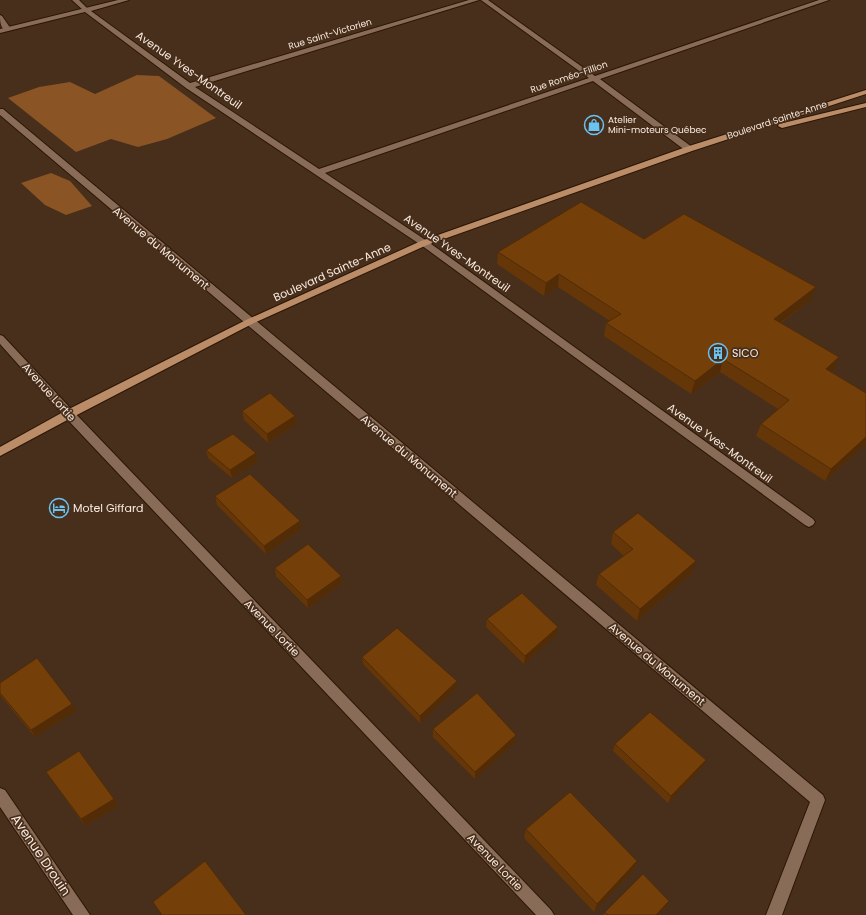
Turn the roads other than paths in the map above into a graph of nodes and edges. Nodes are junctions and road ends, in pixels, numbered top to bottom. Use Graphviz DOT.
graph roads {
  1 [pos="75,0"];
  2 [pos="126,0"];
  3 [pos="476,0"];
  4 [pos="484,0"];
  5 [pos="826,0"];
  6 [pos="86,10"];
  7 [pos="0,17"];
  8 [pos="4,30"];
  9 [pos="595,79"];
  10 [pos="189,86"];
  11 [pos="866,92"];
  12 [pos="866,105"];
  13 [pos="0,111"];
  14 [pos="688,149"];
  15 [pos="319,172"];
  16 [pos="424,243"];
  17 [pos="249,322"];
  18 [pos="0,338"];
  19 [pos="68,414"];
  20 [pos="0,452"];
  21 [pos="809,522"];
  22 [pos="0,795"];
  23 [pos="82,915"];
  24 [pos="546,915"];
  25 [pos="774,915"];
  1 -- 6 [label="street, Avenue Yves-Montreuil"];
  2 -- 6 [label="street"];
  3 -- 10 [label="street, Rue Saint-Victorien"];
  4 -- 9 [label="street"];
  5 -- 9 [label="street, Rue Roméo-Fillion"];
  6 -- 8 [label="street"];
  6 -- 10 [label="street, Avenue Yves-Montreuil"];
  7 -- 8 [label="street"];
  9 -- 14 [label="street"];
  9 -- 15 [label="street, Rue Roméo-Fillion"];
  10 -- 15 [label="street, Avenue Yves-Montreuil"];
  11 -- 14 [label="main road, Boulevard Sainte-Anne"];
  12 -- 14 [label="main road, Boulevard Sainte-Anne"];
  13 -- 17 [label="street, Avenue du Monument"];
  14 -- 16 [label="main road, Boulevard Sainte-Anne"];
  15 -- 16 [label="street, Avenue Yves-Montreuil"];
  16 -- 17 [label="main road, Boulevard Sainte-Anne"];
  16 -- 21 [label="street, Avenue Yves-Montreuil"];
  17 -- 19 [label="main road, Boulevard Sainte-Anne"];
  17 -- 25 [label="street, Avenue du Monument"];
  18 -- 19 [label="street, Avenue Lortie"];
  19 -- 20 [label="main road, Boulevard Sainte-Anne"];
  19 -- 24 [label="street, Avenue Lortie"];
  22 -- 23 [label="street, Avenue Drouin"];
}
